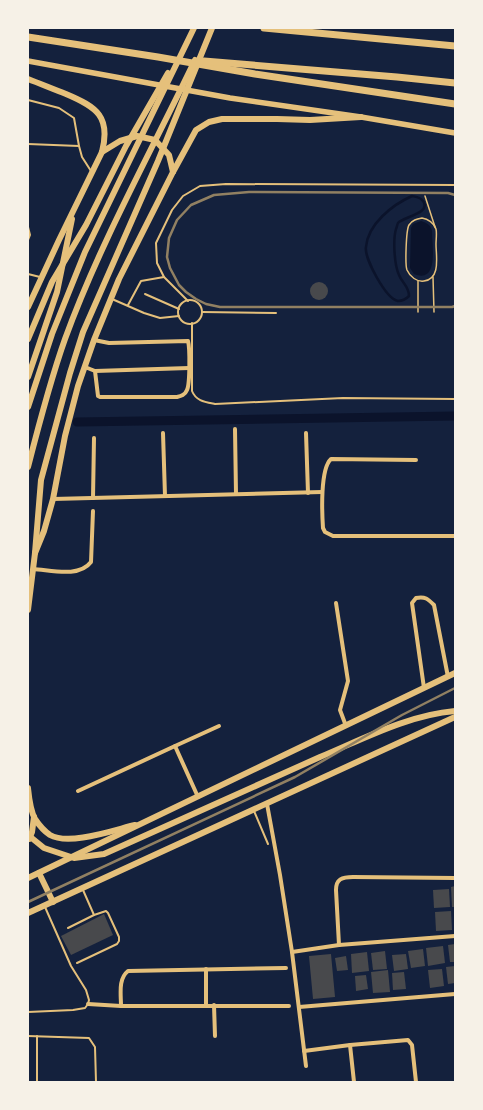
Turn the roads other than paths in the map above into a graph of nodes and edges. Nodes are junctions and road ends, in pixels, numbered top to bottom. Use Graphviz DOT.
graph roads {
  1 [pos="194,28"];
  2 [pos="211,28"];
  3 [pos="264,28"];
  4 [pos="28,38"];
  5 [pos="187,42"];
  6 [pos="455,46"];
  7 [pos="158,57"];
  8 [pos="28,61"];
  9 [pos="28,79"];
  10 [pos="455,83"];
  11 [pos="28,100"];
  12 [pos="455,104"];
  13 [pos="361,117"];
  14 [pos="455,133"];
  15 [pos="28,144"];
  16 [pos="79,146"];
  17 [pos="102,152"];
  18 [pos="91,172"];
  19 [pos="173,172"];
  20 [pos="455,185"];
  21 [pos="78,200"];
  22 [pos="28,227"];
  23 [pos="28,240"];
  24 [pos="28,274"];
  25 [pos="41,277"];
  26 [pos="164,277"];
  27 [pos="145,294"];
  28 [pos="110,298"];
  29 [pos="188,301"];
  30 [pos="128,305"];
  31 [pos="28,307"];
  32 [pos="179,309"];
  33 [pos="202,312"];
  34 [pos="276,313"];
  35 [pos="179,316"];
  36 [pos="192,323"];
  37 [pos="28,339"];
  38 [pos="94,340"];
  39 [pos="85,367"];
  40 [pos="189,368"];
  41 [pos="95,371"];
  42 [pos="28,377"];
  43 [pos="455,398"];
  44 [pos="28,407"];
  45 [pos="235,429"];
  46 [pos="163,433"];
  47 [pos="306,433"];
  48 [pos="94,438"];
  49 [pos="416,460"];
  50 [pos="28,467"];
  51 [pos="322,492"];
  52 [pos="308,493"];
  53 [pos="236,494"];
  54 [pos="165,496"];
  55 [pos="53,498"];
  56 [pos="93,498"];
  57 [pos="93,511"];
  58 [pos="455,536"];
  59 [pos="35,554"];
  60 [pos="33,569"];
  61 [pos="336,603"];
  62 [pos="28,610"];
  63 [pos="455,673"];
  64 [pos="448,677"];
  65 [pos="424,688"];
  66 [pos="455,711"];
  67 [pos="455,717"];
  68 [pos="219,726"];
  69 [pos="346,726"];
  70 [pos="175,746"];
  71 [pos="28,788"];
  72 [pos="78,791"];
  73 [pos="198,797"];
  74 [pos="267,804"];
  75 [pos="254,810"];
  76 [pos="34,817"];
  77 [pos="143,823"];
  78 [pos="28,835"];
  79 [pos="28,840"];
  80 [pos="268,844"];
  81 [pos="39,873"];
  82 [pos="28,878"];
  83 [pos="455,878"];
  84 [pos="82,889"];
  85 [pos="53,902"];
  86 [pos="44,906"];
  87 [pos="28,913"];
  88 [pos="94,915"];
  89 [pos="68,928"];
  90 [pos="455,936"];
  91 [pos="339,945"];
  92 [pos="292,952"];
  93 [pos="77,963"];
  94 [pos="286,968"];
  95 [pos="206,969"];
  96 [pos="455,994"];
  97 [pos="88,1004"];
  98 [pos="121,1006"];
  99 [pos="206,1006"];
  100 [pos="214,1006"];
  101 [pos="289,1006"];
  102 [pos="299,1007"];
  103 [pos="28,1012"];
  104 [pos="28,1036"];
  105 [pos="38,1036"];
  106 [pos="215,1036"];
  107 [pos="350,1045"];
  108 [pos="304,1051"];
  109 [pos="306,1066"];
  110 [pos="37,1082"];
  111 [pos="96,1082"];
  112 [pos="354,1082"];
  113 [pos="416,1082"];
  1 -- 5 [label="main road"];
  2 -- 50 [label="main road"];
  2 -- 59 [label="main road"];
  3 -- 6 [label="highway"];
  4 -- 7 [label="highway"];
  5 -- 37 [label="main road"];
  5 -- 44 [label="main road"];
  7 -- 10 [label="highway"];
  7 -- 12 [label="highway"];
  8 -- 13 [label="main road"];
  9 -- 17 [label="main road"];
  11 -- 16 [label="lane"];
  13 -- 14 [label="main road"];
  13 -- 19 [label="main road"];
  15 -- 16 [label="lane"];
  16 -- 18 [label="lane"];
  17 -- 18 [label="main road"];
  17 -- 19 [label="main road"];
  18 -- 21 [label="main road"];
  19 -- 28 [label="main road"];
  20 -- 26 [label="lane"];
  21 -- 25 [label="main road"];
  21 -- 42 [label="main road"];
  22 -- 23 [label="lane"];
  24 -- 25 [label="lane"];
  25 -- 31 [label="main road"];
  26 -- 29 [label="lane"];
  26 -- 30 [label="lane"];
  27 -- 32 [label="lane"];
  28 -- 30 [label="lane"];
  28 -- 38 [label="main road"];
  29 -- 32 [label="lane"];
  29 -- 33 [label="lane"];
  30 -- 35 [label="lane"];
  32 -- 35 [label="lane"];
  33 -- 34 [label="lane"];
  33 -- 36 [label="lane"];
  35 -- 36 [label="lane"];
  36 -- 43 [label="lane"];
  38 -- 39 [label="main road"];
  38 -- 40 [label="street"];
  39 -- 41 [label="street"];
  39 -- 55 [label="main road"];
  40 -- 41 [label="street"];
  40 -- 41 [label="street"];
  45 -- 53 [label="street"];
  46 -- 54 [label="street"];
  47 -- 52 [label="street"];
  48 -- 56 [label="street"];
  49 -- 51 [label="street"];
  51 -- 52 [label="street"];
  51 -- 58 [label="street"];
  52 -- 53 [label="street"];
  53 -- 54 [label="street"];
  54 -- 56 [label="street"];
  55 -- 56 [label="street"];
  55 -- 59 [label="main road"];
  57 -- 60 [label="street"];
  59 -- 60 [label="main road"];
  60 -- 62 [label="main road"];
  61 -- 69 [label="street"];
  63 -- 64 [label="main road"];
  64 -- 65 [label="main road"];
  64 -- 65 [label="street"];
  65 -- 69 [label="main road"];
  66 -- 78 [label="main road"];
  67 -- 74 [label="main road"];
  68 -- 70 [label="street"];
  69 -- 73 [label="main road"];
  70 -- 72 [label="street"];
  70 -- 73 [label="street"];
  71 -- 76 [label="main road"];
  73 -- 77 [label="main road"];
  74 -- 75 [label="main road"];
  74 -- 92 [label="street"];
  75 -- 80 [label="lane"];
  75 -- 84 [label="main road"];
  76 -- 77 [label="main road"];
  76 -- 79 [label="main road"];
  77 -- 81 [label="main road"];
  81 -- 82 [label="main road"];
  81 -- 85 [label="main road"];
  83 -- 91 [label="street"];
  84 -- 85 [label="main road"];
  84 -- 88 [label="lane"];
  85 -- 86 [label="main road"];
  86 -- 87 [label="main road"];
  86 -- 97 [label="lane"];
  88 -- 89 [label="lane"];
  88 -- 93 [label="lane"];
  90 -- 91 [label="street"];
  91 -- 92 [label="street"];
  92 -- 102 [label="street"];
  94 -- 95 [label="street"];
  95 -- 98 [label="street"];
  95 -- 99 [label="street"];
  96 -- 102 [label="street"];
  97 -- 98 [label="street"];
  97 -- 103 [label="lane"];
  98 -- 99 [label="street"];
  99 -- 100 [label="street"];
  100 -- 101 [label="street"];
  100 -- 106 [label="street"];
  102 -- 108 [label="street"];
  104 -- 105 [label="lane"];
  105 -- 110 [label="lane"];
  105 -- 111 [label="lane"];
  107 -- 108 [label="street"];
  107 -- 112 [label="street"];
  107 -- 113 [label="street"];
  108 -- 109 [label="street"];
}
